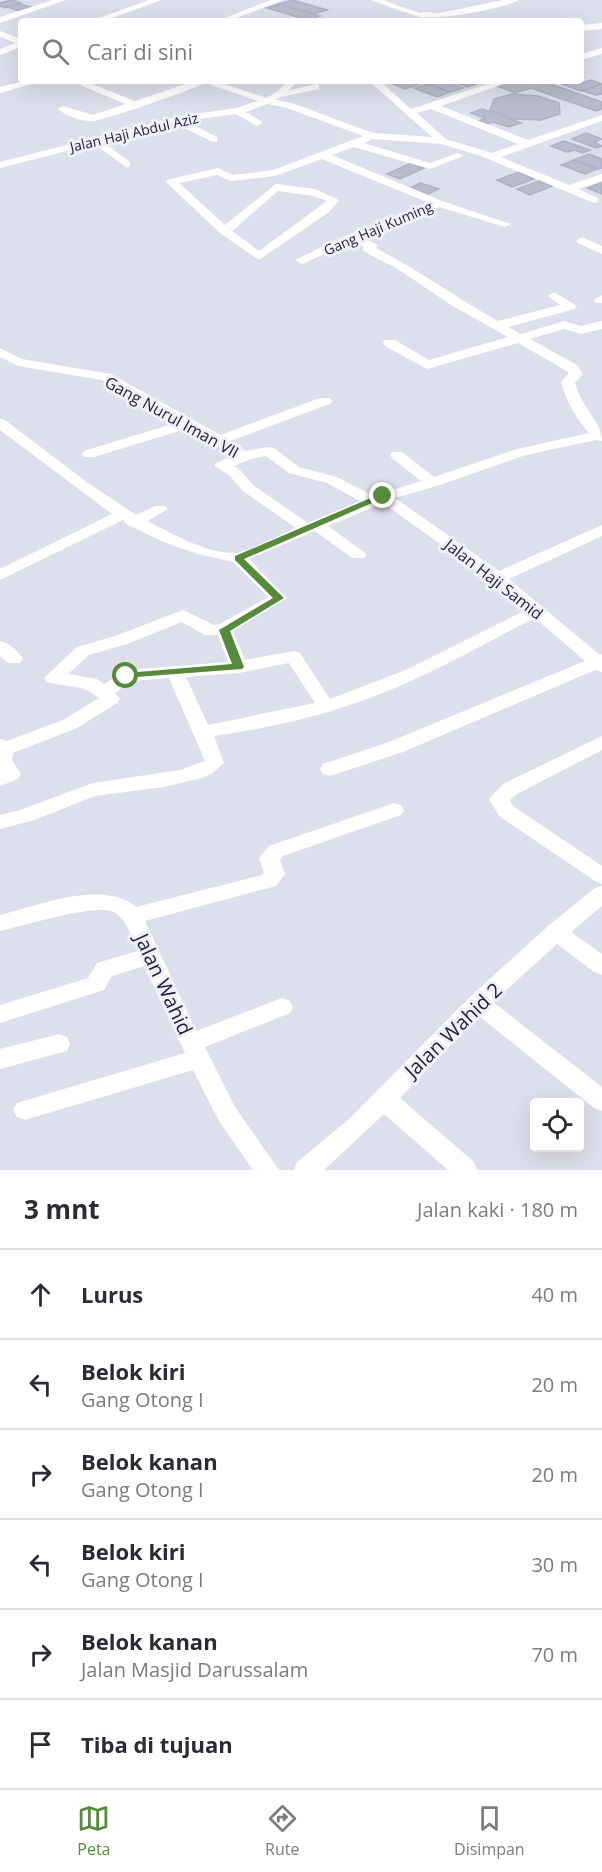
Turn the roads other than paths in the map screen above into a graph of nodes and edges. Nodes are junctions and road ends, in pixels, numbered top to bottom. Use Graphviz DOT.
graph roads {
  1 [pos="157,0"];
  2 [pos="279,0"];
  3 [pos="375,0"];
  4 [pos="407,0"];
  5 [pos="515,0"];
  6 [pos="55,1"];
  7 [pos="392,5"];
  8 [pos="0,8"];
  9 [pos="19,14"];
  10 [pos="424,17"];
  11 [pos="104,18"];
  12 [pos="229,18"];
  13 [pos="0,20"];
  14 [pos="602,26"];
  15 [pos="584,27"];
  16 [pos="0,34"];
  17 [pos="18,42"];
  18 [pos="18,44"];
  19 [pos="0,52"];
  20 [pos="600,52"];
  21 [pos="584,56"];
  22 [pos="25,84"];
  23 [pos="84,84"];
  24 [pos="205,84"];
  25 [pos="218,84"];
  26 [pos="290,84"];
  27 [pos="378,84"];
  28 [pos="498,84"];
  29 [pos="316,87"];
  30 [pos="0,90"];
  31 [pos="280,94"];
  32 [pos="267,100"];
  33 [pos="136,105"];
  34 [pos="431,105"];
  35 [pos="63,108"];
  36 [pos="238,111"];
  37 [pos="411,112"];
  38 [pos="602,118"];
  39 [pos="175,120"];
  40 [pos="257,123"];
  41 [pos="372,135"];
  42 [pos="213,139"];
  43 [pos="95,140"];
  44 [pos="442,141"];
  45 [pos="353,143"];
  46 [pos="528,144"];
  47 [pos="323,154"];
  48 [pos="458,156"];
  49 [pos="491,157"];
  50 [pos="126,164"];
  51 [pos="0,165"];
  52 [pos="275,173"];
  53 [pos="602,177"];
  54 [pos="276,187"];
  55 [pos="569,189"];
  56 [pos="594,200"];
  57 [pos="438,202"];
  58 [pos="505,224"];
  59 [pos="224,231"];
  60 [pos="351,237"];
  61 [pos="582,241"];
  62 [pos="602,250"];
  63 [pos="301,260"];
  64 [pos="554,296"];
  65 [pos="499,325"];
  66 [pos="602,325"];
  67 [pos="521,337"];
  68 [pos="390,344"];
  69 [pos="0,352"];
  70 [pos="18,362"];
  71 [pos="0,368"];
  72 [pos="325,401"];
  73 [pos="0,423"];
  74 [pos="187,424"];
  75 [pos="601,435"];
  76 [pos="219,440"];
  77 [pos="89,454"];
  78 [pos="397,454"];
  79 [pos="245,457"];
  80 [pos="432,483"];
  81 [pos="377,499"];
  82 [pos="160,508"];
  83 [pos="128,519"];
  84 [pos="312,527"];
  85 [pos="602,530"];
  86 [pos="358,555"];
  87 [pos="238,558"];
  88 [pos="0,575"];
  89 [pos="498,578"];
  90 [pos="537,611"];
  91 [pos="224,630"];
  92 [pos="0,646"];
  93 [pos="14,659"];
  94 [pos="600,663"];
  95 [pos="239,667"];
  96 [pos="175,672"];
  97 [pos="103,693"];
  98 [pos="326,707"];
  99 [pos="202,732"];
  100 [pos="602,742"];
  101 [pos="2,747"];
  102 [pos="330,769"];
  103 [pos="0,779"];
  104 [pos="394,810"];
  105 [pos="1,819"];
  106 [pos="602,876"];
  107 [pos="602,894"];
  108 [pos="132,916"];
  109 [pos="0,923"];
  110 [pos="556,932"];
  111 [pos="151,956"];
  112 [pos="602,966"];
  113 [pos="478,1003"];
  114 [pos="282,1007"];
  115 [pos="0,1014"];
  116 [pos="59,1044"];
  117 [pos="195,1051"];
  118 [pos="0,1059"];
  119 [pos="383,1098"];
  120 [pos="602,1101"];
  121 [pos="25,1110"];
  122 [pos="267,1170"];
  123 [pos="306,1170"];
  124 [pos="465,1170"];
  1 -- 11 [label="street"];
  2 -- 12 [label="street"];
  3 -- 7 [label="street"];
  4 -- 7 [label="street"];
  5 -- 10 [label="street"];
  6 -- 9 [label="street"];
  7 -- 10 [label="street"];
  8 -- 9 [label="street"];
  9 -- 13 [label="street"];
  14 -- 15 [label="street"];
  16 -- 17 [label="street"];
  18 -- 19 [label="street"];
  20 -- 21 [label="street"];
  22 -- 30 [label="street"];
  23 -- 33 [label="street"];
  24 -- 33 [label="street"];
  25 -- 32 [label="street"];
  26 -- 31 [label="street"];
  27 -- 37 [label="street"];
  28 -- 34 [label="street"];
  29 -- 31 [label="street"];
  31 -- 32 [label="street, Jalan Haji Abdul Aziz"];
  32 -- 36 [label="street, Jalan Haji Abdul Aziz"];
  32 -- 41 [label="street"];
  33 -- 35 [label="street"];
  34 -- 37 [label="street"];
  34 -- 46 [label="street"];
  36 -- 39 [label="street, Jalan Haji Abdul Aziz"];
  36 -- 40 [label="street"];
  37 -- 44 [label="street"];
  38 -- 46 [label="street"];
  39 -- 42 [label="street"];
  39 -- 43 [label="street, Jalan Haji Abdul Aziz"];
  41 -- 44 [label="street"];
  41 -- 45 [label="street"];
  43 -- 50 [label="street"];
  43 -- 51 [label="street, Jalan Haji Abdul Aziz"];
  44 -- 49 [label="street"];
  45 -- 47 [label="street"];
  45 -- 48 [label="street"];
  46 -- 49 [label="street"];
  47 -- 52 [label="street"];
  47 -- 57 [label="street, Gang Haji Kuming"];
  49 -- 55 [label="street"];
  52 -- 54 [label="street"];
  52 -- 59 [label="street"];
  53 -- 55 [label="street"];
  54 -- 59 [label="street"];
  54 -- 59 [label="street"];
  55 -- 56 [label="street"];
  57 -- 58 [label="street"];
  57 -- 60 [label="street, Gang Haji Kuming"];
  60 -- 63 [label="street, Gang Haji Kuming"];
  60 -- 65 [label="street"];
  61 -- 62 [label="street"];
  64 -- 65 [label="street"];
  65 -- 67 [label="street"];
  66 -- 67 [label="street"];
  67 -- 68 [label="street"];
  67 -- 75 [label="street"];
  69 -- 70 [label="street, Gang Nurul Iman VII"];
  70 -- 71 [label="street"];
  70 -- 74 [label="street, Gang Nurul Iman VII"];
  72 -- 76 [label="street"];
  73 -- 83 [label="street"];
  74 -- 76 [label="street, Gang Nurul Iman VII"];
  74 -- 77 [label="street"];
  75 -- 80 [label="street"];
  76 -- 79 [label="street, Gang Nurul Iman VII"];
  78 -- 80 [label="street"];
  79 -- 81 [label="street, Gang Nurul Iman VII"];
  79 -- 84 [label="street"];
  80 -- 81 [label="street"];
  81 -- 84 [label="street"];
  81 -- 89 [label="street, Jalan Haji Samid"];
  82 -- 83 [label="street"];
  83 -- 87 [label="street"];
  83 -- 88 [label="street"];
  84 -- 86 [label="street"];
  84 -- 87 [label="street"];
  85 -- 89 [label="street"];
  87 -- 91 [label="street"];
  89 -- 90 [label="street, Jalan Haji Samid"];
  90 -- 94 [label="street, Jalan Haji Samid"];
  90 -- 98 [label="street"];
  91 -- 95 [label="street"];
  91 -- 97 [label="street"];
  92 -- 93 [label="street"];
  94 -- 102 [label="street"];
  95 -- 96 [label="street"];
  95 -- 98 [label="street"];
  96 -- 97 [label="street"];
  96 -- 99 [label="street"];
  97 -- 101 [label="street"];
  98 -- 99 [label="street"];
  99 -- 105 [label="street"];
  100 -- 106 [label="street"];
  101 -- 103 [label="street"];
  104 -- 108 [label="street"];
  107 -- 110 [label="street, Jalan Wahid 2"];
  108 -- 109 [label="street, Jalan Wahid"];
  108 -- 111 [label="street, Jalan Wahid"];
  110 -- 112 [label="street"];
  110 -- 113 [label="street, Jalan Wahid 2"];
  111 -- 115 [label="street"];
  111 -- 117 [label="street, Jalan Wahid"];
  113 -- 119 [label="street, Jalan Wahid 2"];
  113 -- 120 [label="street"];
  114 -- 117 [label="street"];
  116 -- 118 [label="street"];
  117 -- 121 [label="street"];
  117 -- 122 [label="street, Jalan Wahid"];
  119 -- 123 [label="street, Jalan Wahid 2"];
  119 -- 124 [label="street"];
}
